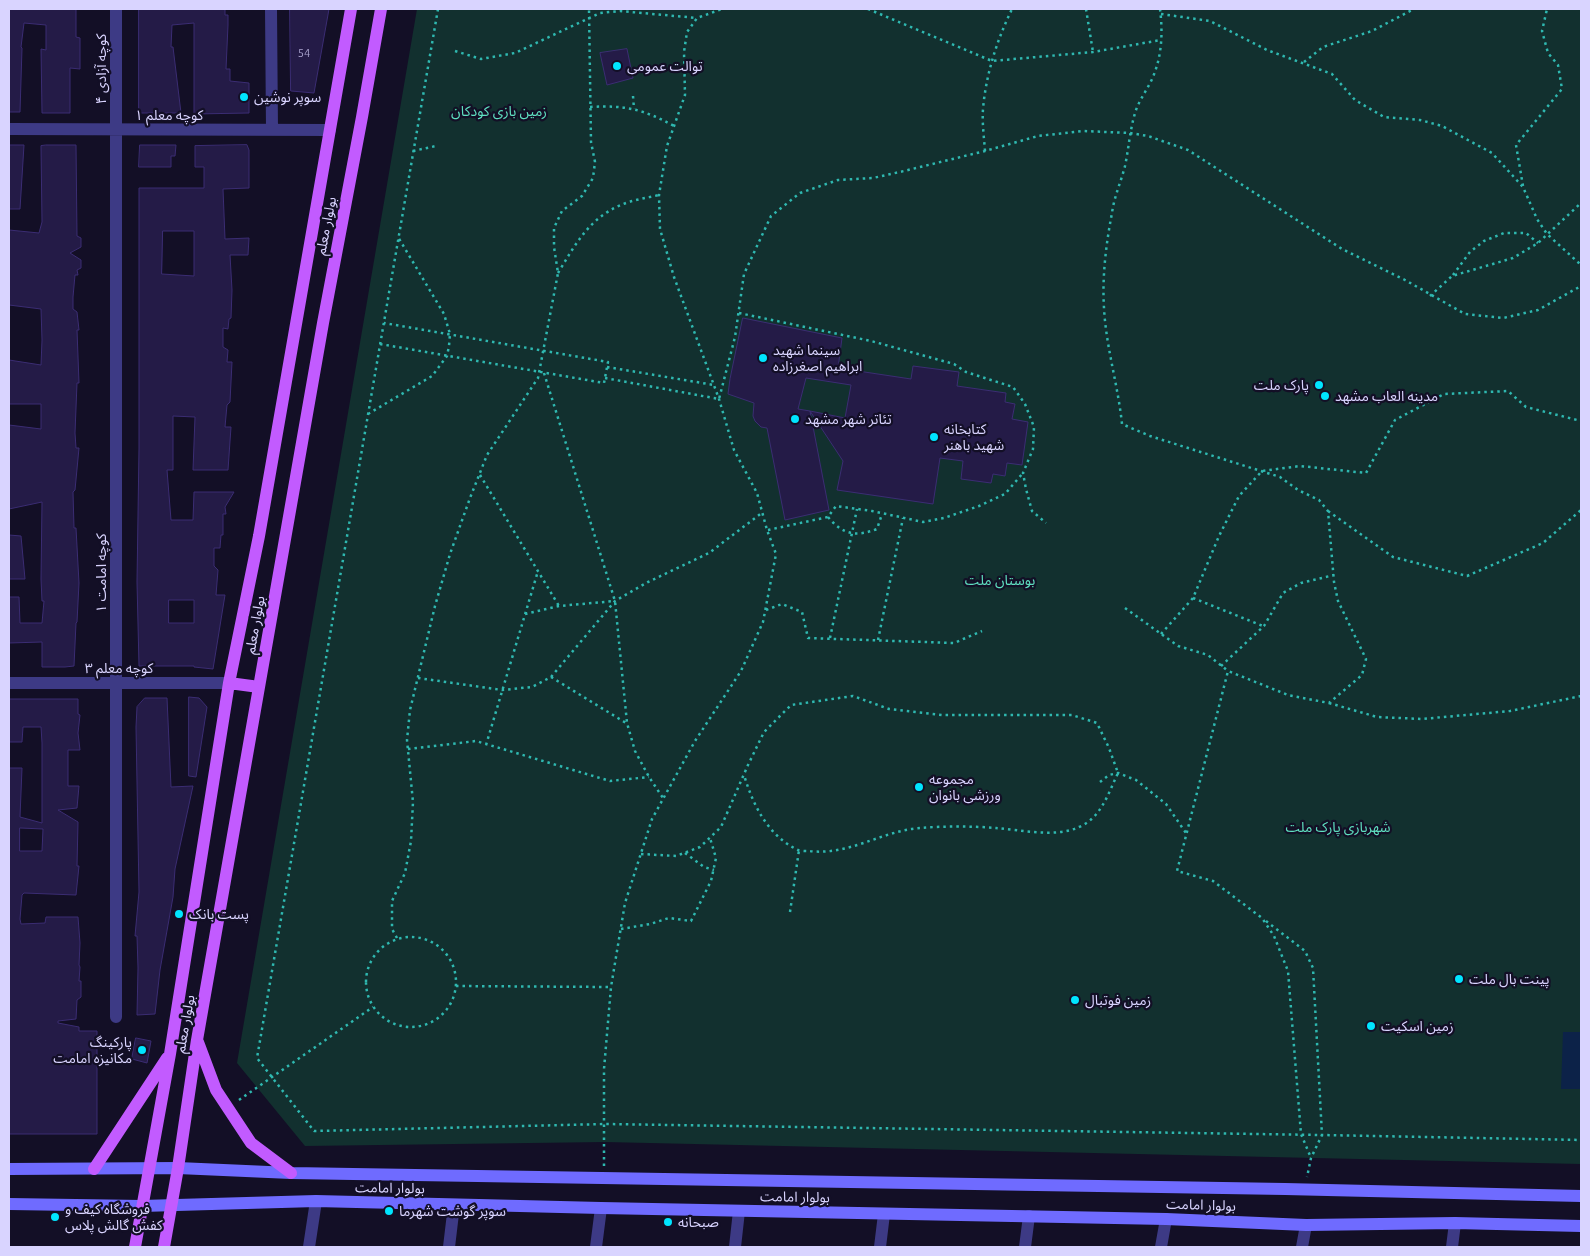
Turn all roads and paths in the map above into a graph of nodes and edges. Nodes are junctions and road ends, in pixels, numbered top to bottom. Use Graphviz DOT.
graph roads {
  1 [pos="116,9"];
  2 [pos="271,9"];
  3 [pos="351,9"];
  4 [pos="380,9"];
  5 [pos="438,9"];
  6 [pos="589,9"];
  7 [pos="722,9"];
  8 [pos="868,9"];
  9 [pos="1012,9"];
  10 [pos="1086,9"];
  11 [pos="1160,9"];
  12 [pos="1414,9"];
  13 [pos="1547,9"];
  14 [pos="1161,14"];
  15 [pos="697,18"];
  16 [pos="589,19"];
  17 [pos="594,25"];
  18 [pos="1161,40"];
  19 [pos="455,51"];
  20 [pos="1093,52"];
  21 [pos="992,61"];
  22 [pos="1304,63"];
  23 [pos="633,96"];
  24 [pos="590,107"];
  25 [pos="634,109"];
  26 [pos="674,126"];
  27 [pos="9,129"];
  28 [pos="116,129"];
  29 [pos="272,130"];
  30 [pos="330,130"];
  31 [pos="1130,133"];
  32 [pos="436,146"];
  33 [pos="413,151"];
  34 [pos="985,151"];
  35 [pos="1523,187"];
  36 [pos="659,195"];
  37 [pos="1581,203"];
  38 [pos="1547,234"];
  39 [pos="398,237"];
  40 [pos="1538,243"];
  41 [pos="1581,265"];
  42 [pos="558,274"];
  43 [pos="1452,276"];
  44 [pos="1581,286"];
  45 [pos="1430,296"];
  46 [pos="738,312"];
  47 [pos="384,323"];
  48 [pos="450,334"];
  49 [pos="380,344"];
  50 [pos="544,350"];
  51 [pos="447,356"];
  52 [pos="607,367"];
  53 [pos="539,372"];
  54 [pos="544,373"];
  55 [pos="605,378"];
  56 [pos="714,386"];
  57 [pos="719,398"];
  58 [pos="368,414"];
  59 [pos="1581,421"];
  60 [pos="1262,471"];
  61 [pos="1023,473"];
  62 [pos="480,475"];
  63 [pos="857,509"];
  64 [pos="1581,510"];
  65 [pos="1328,511"];
  66 [pos="763,512"];
  67 [pos="882,514"];
  68 [pos="828,517"];
  69 [pos="903,518"];
  70 [pos="1046,523"];
  71 [pos="767,530"];
  72 [pos="852,533"];
  73 [pos="538,571"];
  74 [pos="1334,574"];
  75 [pos="1193,598"];
  76 [pos="615,601"];
  77 [pos="559,606"];
  78 [pos="1125,608"];
  79 [pos="766,610"];
  80 [pos="525,614"];
  81 [pos="1264,626"];
  82 [pos="982,631"];
  83 [pos="1161,634"];
  84 [pos="830,638"];
  85 [pos="878,640"];
  86 [pos="1221,666"];
  87 [pos="1228,671"];
  88 [pos="551,676"];
  89 [pos="418,678"];
  90 [pos="9,683"];
  91 [pos="116,683"];
  92 [pos="229,683"];
  93 [pos="259,687"];
  94 [pos="502,690"];
  95 [pos="1581,696"];
  96 [pos="1329,704"];
  97 [pos="627,723"];
  98 [pos="486,744"];
  99 [pos="408,749"];
  100 [pos="1118,774"];
  101 [pos="744,775"];
  102 [pos="649,777"];
  103 [pos="1100,782"];
  104 [pos="663,798"];
  105 [pos="1186,833"];
  106 [pos="710,838"];
  107 [pos="799,850"];
  108 [pos="686,853"];
  109 [pos="640,854"];
  110 [pos="714,870"];
  111 [pos="790,912"];
  112 [pos="1262,918"];
  113 [pos="621,929"];
  114 [pos="396,938"];
  115 [pos="456,986"];
  116 [pos="611,987"];
  117 [pos="373,1007"];
  118 [pos="116,1017"];
  119 [pos="197,1040"];
  120 [pos="170,1054"];
  121 [pos="272,1076"];
  122 [pos="228,1109"];
  123 [pos="605,1124"];
  124 [pos="1300,1134"];
  125 [pos="1322,1135"];
  126 [pos="1581,1140"];
  127 [pos="1311,1158"];
  128 [pos="94,1168"];
  129 [pos="148,1168"];
  130 [pos="178,1168"];
  131 [pos="9,1169"];
  132 [pos="291,1174"];
  133 [pos="603,1178"];
  134 [pos="1304,1190"];
  135 [pos="1581,1196"];
  136 [pos="316,1201"];
  137 [pos="9,1204"];
  138 [pos="171,1205"];
  139 [pos="454,1205"];
  140 [pos="142,1206"];
  141 [pos="601,1208"];
  142 [pos="739,1211"];
  143 [pos="884,1214"];
  144 [pos="1029,1216"];
  145 [pos="1166,1219"];
  146 [pos="1456,1223"];
  147 [pos="1306,1224"];
  148 [pos="1581,1226"];
  149 [pos="135,1247"];
  150 [pos="164,1247"];
  151 [pos="309,1247"];
  152 [pos="449,1247"];
  153 [pos="596,1247"];
  154 [pos="734,1247"];
  155 [pos="880,1247"];
  156 [pos="1025,1247"];
  157 [pos="1161,1247"];
  158 [pos="1302,1247"];
  159 [pos="1452,1247"];
  1 -- 28 [label="street, کوچه آزادی ۴"];
  2 -- 29 [label="street"];
  3 -- 30 [label="main road, بولوار معلم"];
  4 -- 93 [label="main road, بولوار معلم"];
  5 -- 33 [label="path"];
  6 -- 16 [label="path"];
  7 -- 15 [label="path"];
  8 -- 21 [label="path"];
  9 -- 21 [label="path"];
  10 -- 20 [label="path"];
  11 -- 14 [label="path"];
  12 -- 22 [label="path"];
  13 -- 35 [label="path"];
  14 -- 18 [label="path"];
  14 -- 22 [label="path"];
  15 -- 16 [label="path"];
  15 -- 26 [label="path"];
  16 -- 17 [label="path"];
  16 -- 19 [label="path"];
  16 -- 24 [label="path"];
  18 -- 20 [label="path"];
  18 -- 31 [label="path"];
  20 -- 21 [label="path"];
  21 -- 34 [label="path"];
  22 -- 35 [label="path"];
  23 -- 25 [label="path"];
  24 -- 25 [label="path"];
  24 -- 42 [label="path"];
  25 -- 26 [label="path"];
  26 -- 36 [label="path"];
  27 -- 28 [label="street, کوچه معلم ۱"];
  28 -- 29 [label="street, کوچه معلم ۱"];
  28 -- 91 [label="street, کوچه امامت ۱"];
  29 -- 30 [label="street, کوچه معلم ۱"];
  30 -- 92 [label="main road, بولوار معلم"];
  31 -- 34 [label="path"];
  31 -- 45 [label="path"];
  31 -- 60 [label="path"];
  32 -- 33 [label="path"];
  33 -- 39 [label="path"];
  34 -- 46 [label="path"];
  35 -- 38 [label="path"];
  36 -- 42 [label="path"];
  36 -- 56 [label="path"];
  37 -- 38 [label="path"];
  38 -- 40 [label="path"];
  38 -- 41 [label="path"];
  39 -- 47 [label="path"];
  39 -- 48 [label="path"];
  40 -- 43 [label="path"];
  40 -- 43 [label="path"];
  42 -- 50 [label="path"];
  43 -- 45 [label="path"];
  44 -- 45 [label="path"];
  46 -- 57 [label="path"];
  46 -- 61 [label="path"];
  47 -- 48 [label="path"];
  47 -- 49 [label="path"];
  48 -- 50 [label="path"];
  48 -- 51 [label="path"];
  49 -- 51 [label="path"];
  49 -- 58 [label="path"];
  50 -- 52 [label="path"];
  50 -- 53 [label="path"];
  51 -- 53 [label="path"];
  51 -- 58 [label="path"];
  52 -- 55 [label="path"];
  52 -- 56 [label="path"];
  53 -- 54 [label="path"];
  53 -- 62 [label="path"];
  54 -- 55 [label="path"];
  54 -- 76 [label="path"];
  55 -- 57 [label="path"];
  56 -- 57 [label="path"];
  57 -- 66 [label="path"];
  58 -- 121 [label="path"];
  59 -- 60 [label="path"];
  60 -- 65 [label="path"];
  60 -- 75 [label="path"];
  61 -- 69 [label="path"];
  61 -- 70 [label="path"];
  62 -- 73 [label="path"];
  62 -- 89 [label="path"];
  63 -- 67 [label="path"];
  63 -- 68 [label="path"];
  63 -- 72 [label="path"];
  64 -- 65 [label="path"];
  65 -- 74 [label="path"];
  66 -- 71 [label="path"];
  66 -- 76 [label="path"];
  67 -- 69 [label="path"];
  67 -- 72 [label="path"];
  68 -- 71 [label="path"];
  68 -- 72 [label="path"];
  69 -- 85 [label="path"];
  71 -- 79 [label="path"];
  72 -- 84 [label="path"];
  73 -- 77 [label="path"];
  73 -- 80 [label="path"];
  74 -- 81 [label="path"];
  74 -- 96 [label="path"];
  75 -- 81 [label="path"];
  75 -- 83 [label="path"];
  76 -- 77 [label="path"];
  76 -- 88 [label="path"];
  76 -- 97 [label="path"];
  77 -- 80 [label="path"];
  78 -- 83 [label="path"];
  79 -- 84 [label="path"];
  79 -- 104 [label="path"];
  80 -- 94 [label="path"];
  81 -- 86 [label="path"];
  82 -- 85 [label="path"];
  83 -- 86 [label="path"];
  84 -- 85 [label="path"];
  86 -- 87 [label="path"];
  87 -- 96 [label="path"];
  87 -- 105 [label="path"];
  88 -- 94 [label="path"];
  88 -- 97 [label="path"];
  89 -- 94 [label="path"];
  89 -- 99 [label="path"];
  90 -- 91 [label="street, کوچه معلم ۳"];
  91 -- 92 [label="street, کوچه معلم ۳"];
  91 -- 118 [label="street, کوچه امامت ۱"];
  92 -- 93 [label="main road"];
  92 -- 120 [label="main road, بولوار معلم"];
  93 -- 119 [label="main road, بولوار معلم"];
  94 -- 98 [label="path"];
  95 -- 96 [label="path"];
  97 -- 102 [label="path"];
  98 -- 99 [label="path"];
  98 -- 102 [label="path"];
  99 -- 114 [label="path"];
  100 -- 101 [label="path"];
  100 -- 103 [label="path"];
  100 -- 105 [label="path"];
  100 -- 107 [label="path"];
  101 -- 106 [label="path"];
  101 -- 107 [label="path"];
  102 -- 104 [label="path"];
  104 -- 109 [label="path"];
  105 -- 112 [label="path"];
  106 -- 108 [label="path"];
  106 -- 110 [label="path"];
  107 -- 111 [label="path"];
  108 -- 109 [label="path"];
  108 -- 110 [label="path"];
  109 -- 113 [label="path"];
  110 -- 113 [label="path"];
  112 -- 124 [label="path"];
  112 -- 125 [label="path"];
  113 -- 116 [label="path"];
  114 -- 115 [label="path"];
  114 -- 117 [label="path"];
  115 -- 116 [label="path"];
  115 -- 117 [label="path"];
  116 -- 123 [label="path"];
  117 -- 121 [label="path"];
  119 -- 122 [label="main road"];
  119 -- 130 [label="main road, بولوار معلم"];
  120 -- 128 [label="main road"];
  120 -- 129 [label="main road, بولوار معلم"];
  121 -- 122 [label="path"];
  121 -- 123 [label="path"];
  122 -- 132 [label="main road"];
  123 -- 124 [label="path"];
  123 -- 133 [label="path"];
  124 -- 125 [label="path"];
  124 -- 127 [label="path"];
  125 -- 126 [label="path"];
  125 -- 127 [label="path"];
  127 -- 134 [label="path"];
  128 -- 129 [label="main road, بولوار امامت"];
  128 -- 131 [label="main road, بولوار امامت"];
  129 -- 130 [label="main road, بولوار امامت"];
  129 -- 140 [label="main road, بولوار معلم"];
  130 -- 132 [label="main road, بولوار امامت"];
  130 -- 138 [label="main road, بولوار معلم"];
  132 -- 133 [label="main road, بولوار امامت"];
  133 -- 134 [label="main road, بولوار امامت"];
  134 -- 135 [label="main road, بولوار امامت"];
  136 -- 138 [label="main road, بولوار امامت"];
  136 -- 139 [label="main road, بولوار امامت"];
  136 -- 151 [label="street"];
  137 -- 140 [label="main road, بولوار امامت"];
  138 -- 140 [label="main road, بولوار امامت"];
  138 -- 150 [label="main road, بولوار معلم"];
  139 -- 141 [label="main road, بولوار امامت"];
  139 -- 152 [label="street"];
  140 -- 149 [label="main road, بولوار معلم"];
  141 -- 142 [label="main road, بولوار امامت"];
  141 -- 153 [label="street"];
  142 -- 143 [label="main road, بولوار امامت"];
  142 -- 154 [label="street"];
  143 -- 144 [label="main road, بولوار امامت"];
  143 -- 155 [label="street"];
  144 -- 145 [label="main road, بولوار امامت"];
  144 -- 156 [label="street"];
  145 -- 147 [label="main road, بولوار امامت"];
  145 -- 157 [label="street"];
  146 -- 147 [label="main road, بولوار امامت"];
  146 -- 148 [label="main road, بولوار امامت"];
  146 -- 159 [label="street"];
  147 -- 158 [label="street"];
}
